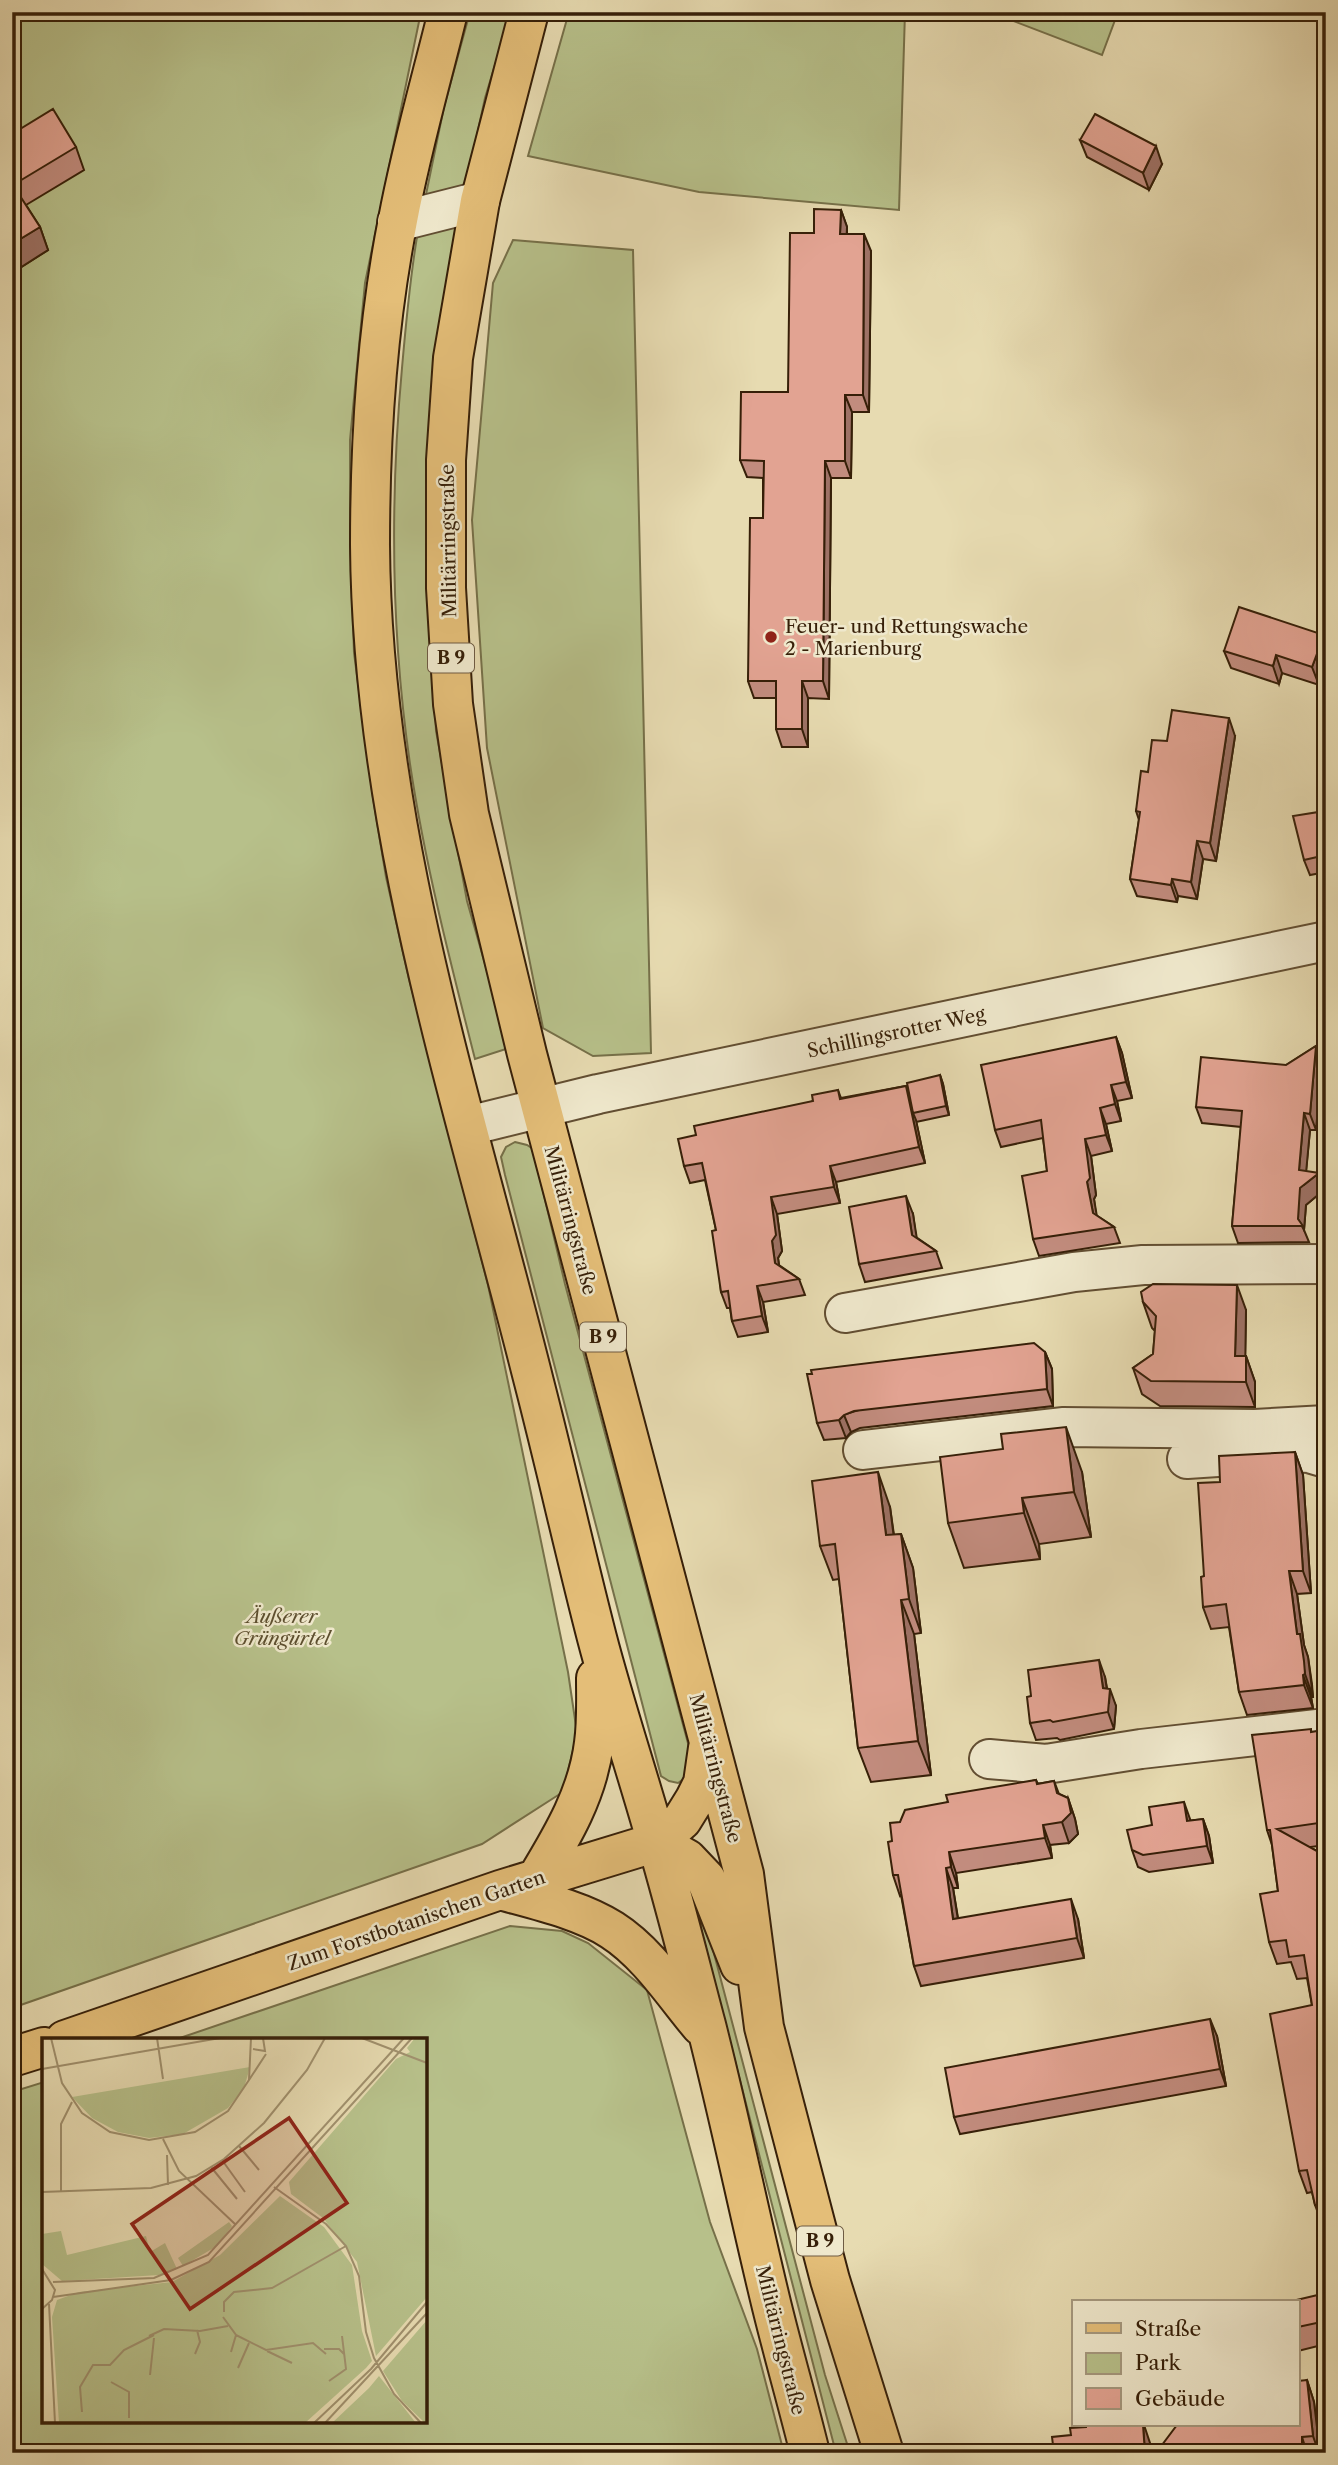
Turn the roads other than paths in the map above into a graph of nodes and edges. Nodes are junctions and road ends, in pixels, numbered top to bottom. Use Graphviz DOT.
graph roads {
  1 [pos="448,12"];
  2 [pos="530,12"];
  3 [pos="480,201"];
  4 [pos="397,222"];
  5 [pos="1326,941"];
  6 [pos="541,1108"];
  7 [pos="468,1126"];
  8 [pos="1326,1264"];
  9 [pos="845,1313"];
  10 [pos="1326,1425"];
  11 [pos="863,1450"];
  12 [pos="1326,1458"];
  13 [pos="1187,1459"];
  14 [pos="597,1637"];
  15 [pos="1326,1728"];
  16 [pos="709,1742"];
  17 [pos="989,1759"];
  18 [pos="657,1842"];
  19 [pos="537,1878"];
  20 [pos="500,1890"];
  21 [pos="764,2027"];
  22 [pos="708,2034"];
  23 [pos="71,2038"];
  24 [pos="42,2048"];
  25 [pos="12,2057"];
  26 [pos="810,2453"];
  27 [pos="884,2453"];
  1 -- 4 [label="main road, Militärringstraße"];
  2 -- 3 [label="main road, Militärringstraße / B 9"];
  3 -- 4 [label="street"];
  3 -- 6 [label="main road, Militärringstraße / B 9"];
  4 -- 7 [label="main road, Militärringstraße"];
  5 -- 6 [label="street, Schillingsrotter Weg"];
  6 -- 7 [label="street, Schillingsrotter Weg"];
  6 -- 16 [label="main road, Militärringstraße / B 9"];
  7 -- 14 [label="main road, Militärringstraße"];
  8 -- 9 [label="street"];
  10 -- 11 [label="street"];
  12 -- 13 [label="street"];
  14 -- 18 [label="main road, Militärringstraße"];
  14 -- 19 [label="main road"];
  15 -- 17 [label="street"];
  16 -- 18 [label="main road, Zum Forstbotanischen Garten"];
  16 -- 21 [label="main road, Militärringstraße / B 9"];
  18 -- 19 [label="main road, Zum Forstbotanischen Garten"];
  18 -- 21 [label="main road, B 9"];
  18 -- 22 [label="main road, Militärringstraße"];
  19 -- 20 [label="main road, Zum Forstbotanischen Garten"];
  20 -- 22 [label="main road"];
  20 -- 23 [label="main road, Zum Forstbotanischen Garten"];
  21 -- 27 [label="main road, Militärringstraße / B 9"];
  22 -- 26 [label="main road, Militärringstraße"];
  24 -- 25 [label="main road"];
}
